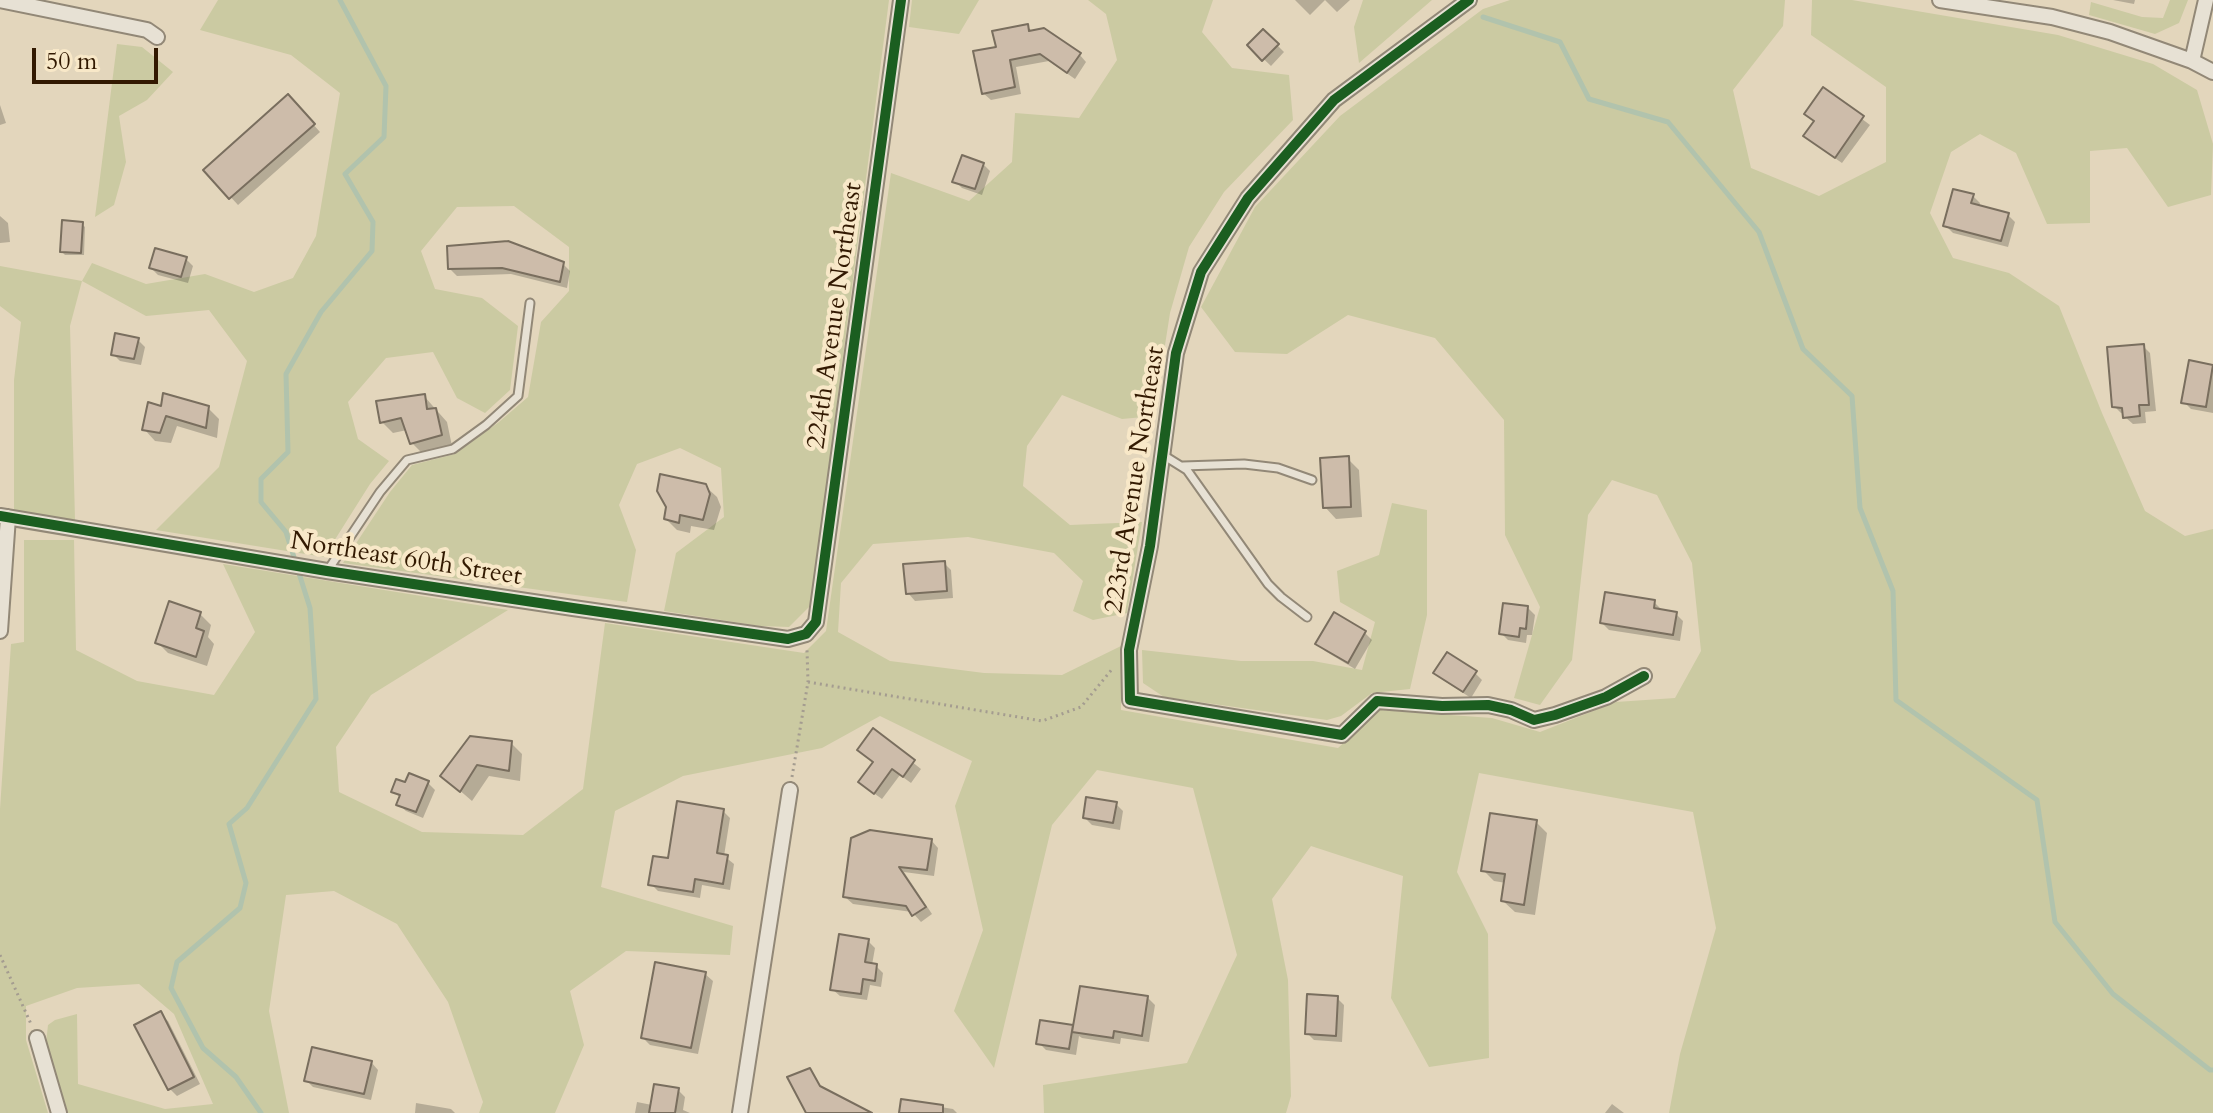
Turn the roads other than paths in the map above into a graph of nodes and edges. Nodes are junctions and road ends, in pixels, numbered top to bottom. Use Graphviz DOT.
graph roads {
  1 [pos="0,0"];
  2 [pos="901,0"];
  3 [pos="1469,0"];
  4 [pos="1940,0"];
  5 [pos="2206,0"];
  6 [pos="157,37"];
  7 [pos="2192,61"];
  8 [pos="2213,72"];
  9 [pos="530,303"];
  10 [pos="1163,455"];
  11 [pos="1183,466"];
  12 [pos="1312,480"];
  13 [pos="4,517"];
  14 [pos="319,570"];
  15 [pos="1307,617"];
  16 [pos="0,631"];
  17 [pos="806,634"];
  18 [pos="1644,676"];
  19 [pos="790,790"];
  20 [pos="37,1038"];
  21 [pos="59,1113"];
  22 [pos="740,1113"];
  1 -- 6 [label="street"];
  2 -- 17 [label="street, 224th Avenue Northeast"];
  3 -- 10 [label="street, 223rd Avenue Northeast"];
  4 -- 7 [label="street"];
  5 -- 7 [label="street"];
  7 -- 8 [label="street"];
  9 -- 14 [label="lane"];
  10 -- 11 [label="lane"];
  10 -- 18 [label="street, 223rd Avenue Northeast"];
  11 -- 12 [label="lane"];
  11 -- 15 [label="lane"];
  13 -- 14 [label="street, Northeast 60th Street"];
  13 -- 16 [label="street"];
  14 -- 17 [label="street, Northeast 60th Street"];
  19 -- 22 [label="street"];
  20 -- 21 [label="street"];
}
